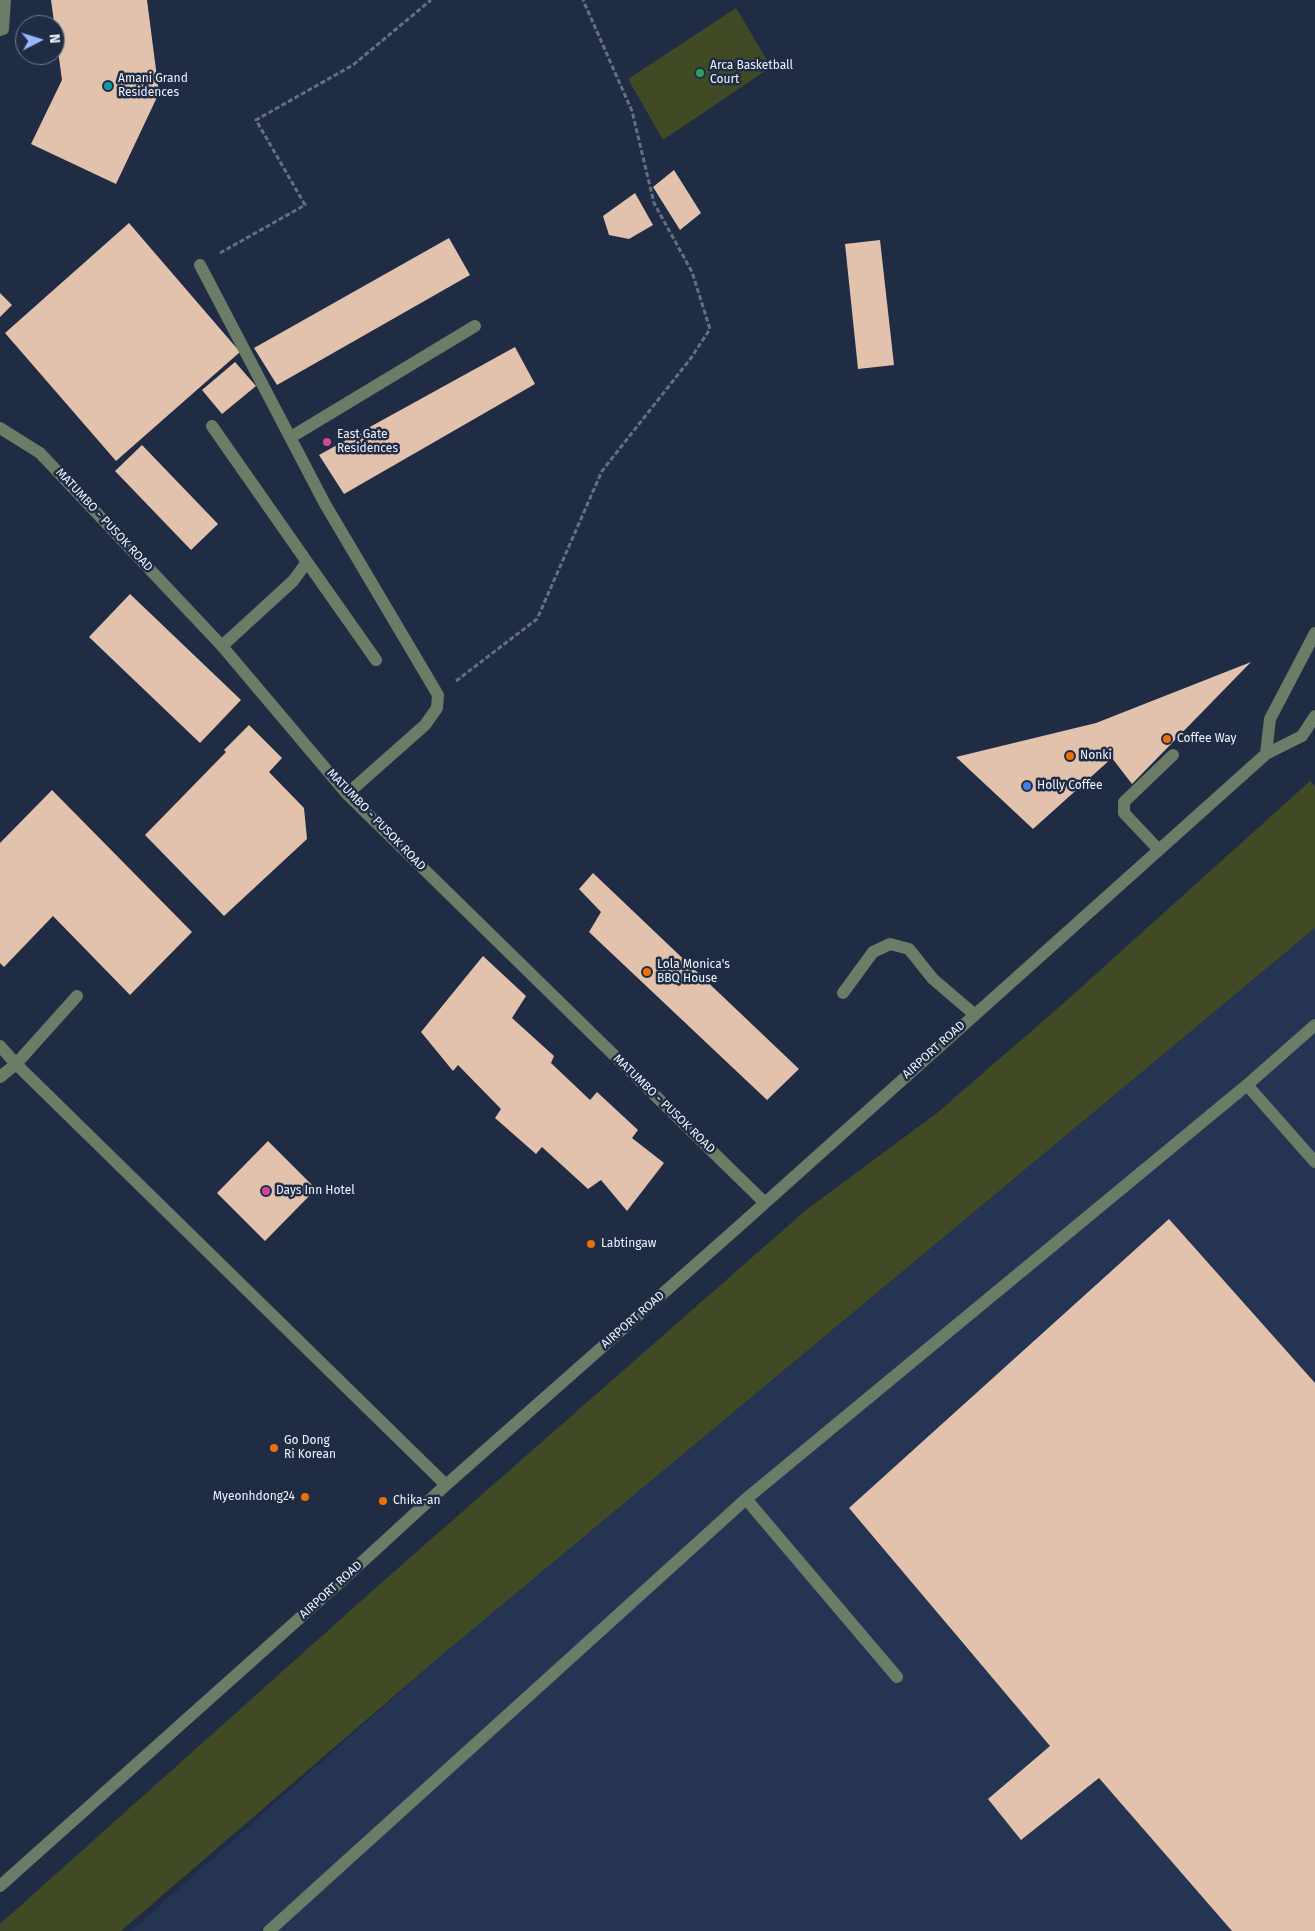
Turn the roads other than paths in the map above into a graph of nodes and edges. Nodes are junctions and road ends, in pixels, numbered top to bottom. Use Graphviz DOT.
graph roads {
  1 [pos="5,0"];
  2 [pos="0,30"];
  3 [pos="200,265"];
  4 [pos="475,326"];
  5 [pos="212,426"];
  6 [pos="0,428"];
  7 [pos="291,437"];
  8 [pos="307,562"];
  9 [pos="1315,633"];
  10 [pos="222,646"];
  11 [pos="376,660"];
  12 [pos="1315,716"];
  13 [pos="1266,754"];
  14 [pos="1172,755"];
  15 [pos="347,794"];
  16 [pos="1159,850"];
  17 [pos="843,993"];
  18 [pos="77,996"];
  19 [pos="974,1014"];
  20 [pos="1315,1025"];
  21 [pos="0,1046"];
  22 [pos="16,1064"];
  23 [pos="0,1077"];
  24 [pos="1247,1085"];
  25 [pos="1315,1162"];
  26 [pos="764,1202"];
  27 [pos="446,1485"];
  28 [pos="746,1499"];
  29 [pos="897,1677"];
  30 [pos="0,1886"];
  31 [pos="269,1931"];
  1 -- 2 [label="street"];
  3 -- 7 [label="street"];
  4 -- 7 [label="street"];
  5 -- 8 [label="street"];
  6 -- 10 [label="street, MATUMBO - PUSOK ROAD"];
  7 -- 15 [label="street"];
  8 -- 10 [label="street"];
  8 -- 11 [label="street"];
  9 -- 13 [label="street"];
  10 -- 15 [label="street, MATUMBO - PUSOK ROAD"];
  12 -- 13 [label="street, AIRPORT ROAD"];
  13 -- 16 [label="street, AIRPORT ROAD"];
  14 -- 16 [label="street"];
  15 -- 26 [label="street, MATUMBO - PUSOK ROAD"];
  16 -- 19 [label="street, AIRPORT ROAD"];
  17 -- 19 [label="street"];
  18 -- 22 [label="street"];
  19 -- 26 [label="street, AIRPORT ROAD"];
  20 -- 24 [label="street"];
  21 -- 22 [label="street"];
  22 -- 23 [label="street"];
  22 -- 27 [label="street"];
  24 -- 25 [label="street"];
  24 -- 28 [label="street"];
  26 -- 27 [label="street, AIRPORT ROAD"];
  27 -- 30 [label="street, AIRPORT ROAD"];
  28 -- 29 [label="street"];
  28 -- 31 [label="street"];
}
